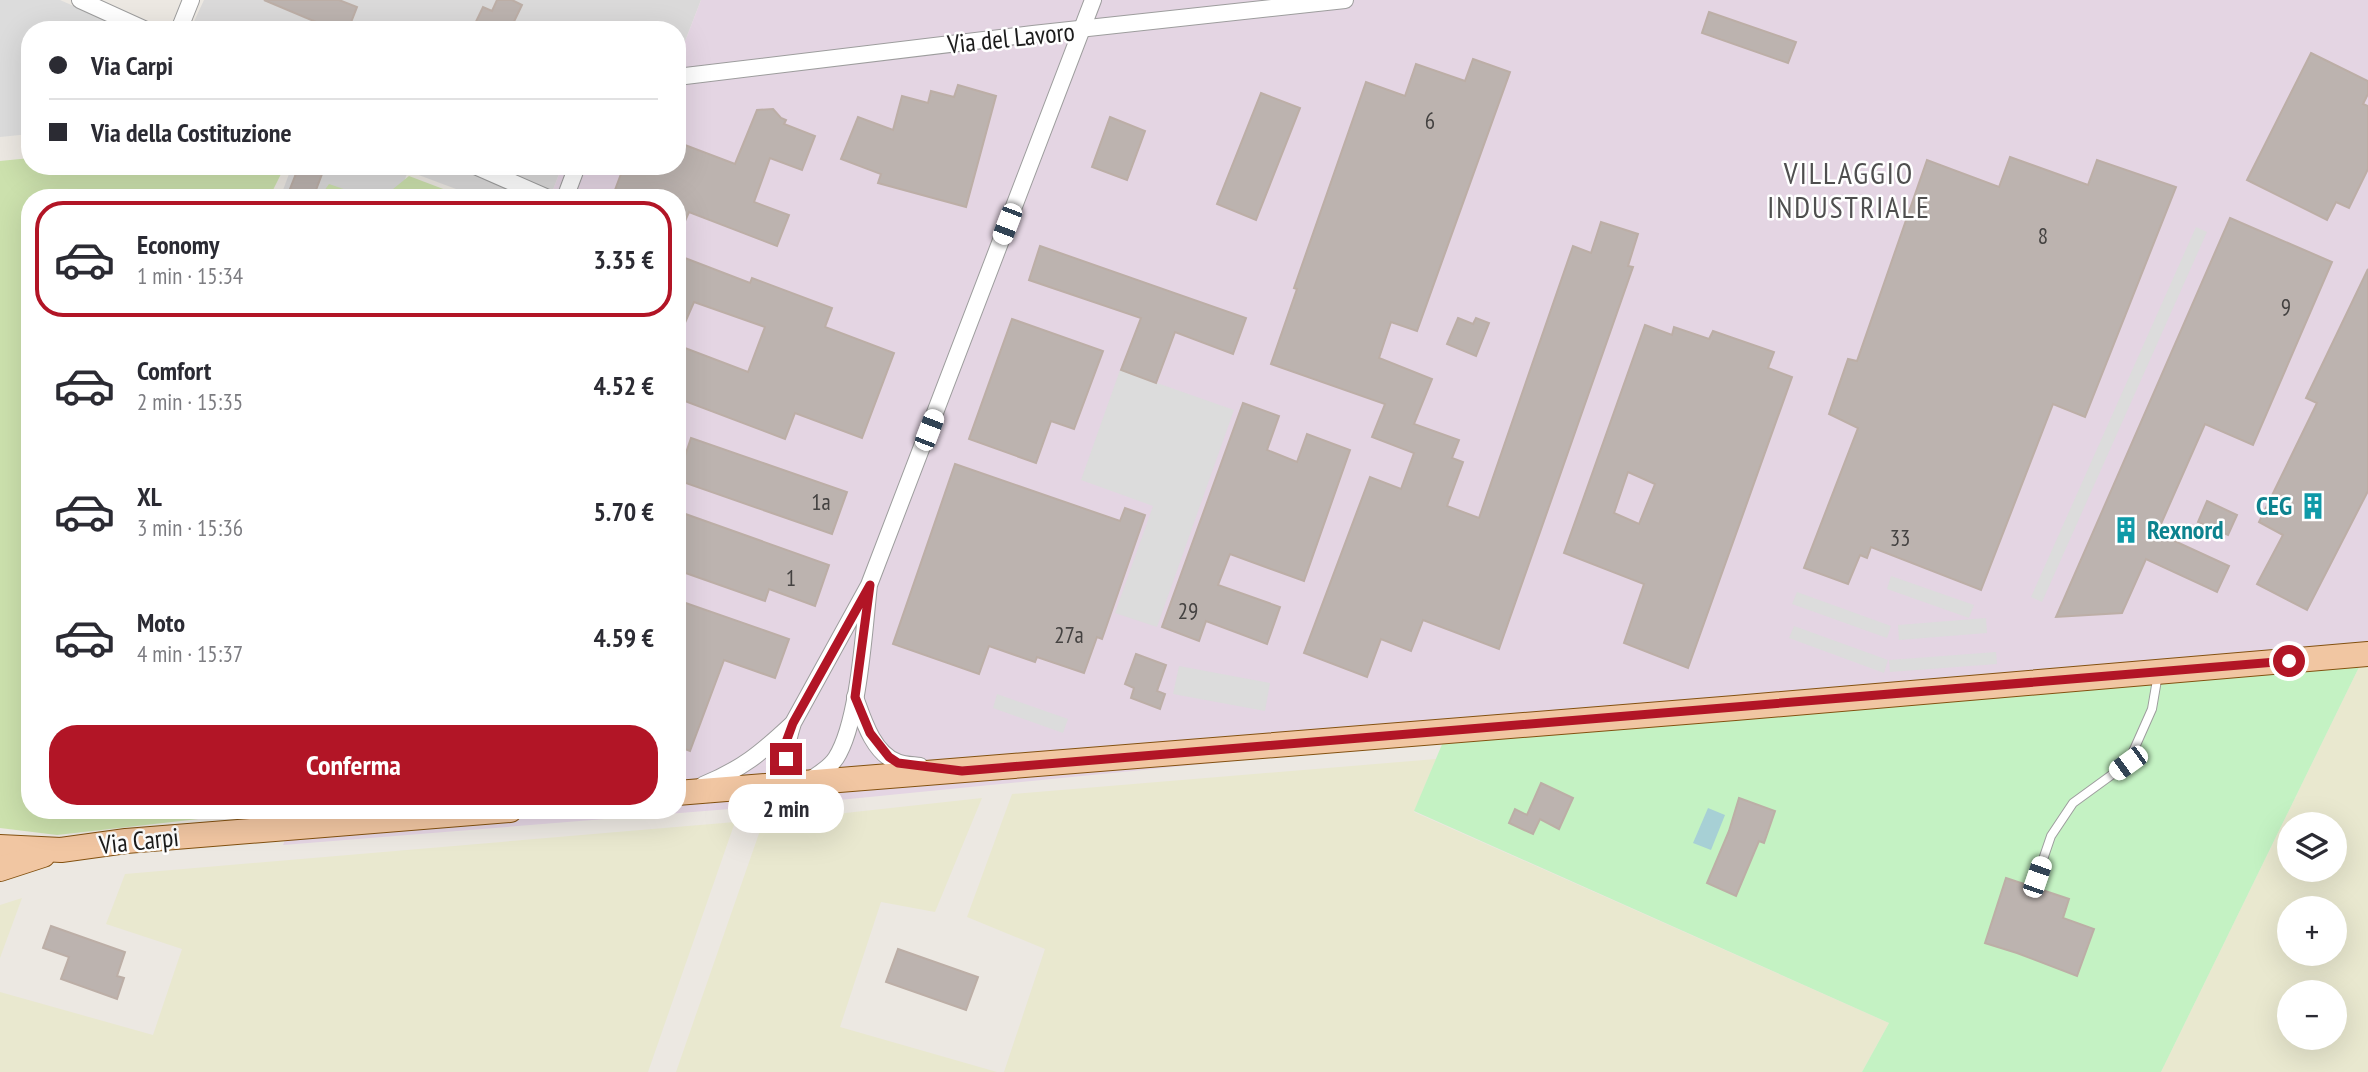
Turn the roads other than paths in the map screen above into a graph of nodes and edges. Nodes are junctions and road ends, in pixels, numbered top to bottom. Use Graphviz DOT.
graph roads {
  1 [pos="80,0"];
  2 [pos="191,0"];
  3 [pos="1093,0"];
  4 [pos="1345,0"];
  5 [pos="126,21"];
  6 [pos="183,21"];
  7 [pos="1082,30"];
  8 [pos="686,76"];
  9 [pos="496,175"];
  10 [pos="513,182"];
  11 [pos="521,189"];
  12 [pos="528,189"];
  13 [pos="870,585"];
  14 [pos="2368,654"];
  15 [pos="2158,671"];
  16 [pos="855,697"];
  17 [pos="793,723"];
  18 [pos="962,771"];
  19 [pos="807,782"];
  20 [pos="686,791"];
  21 [pos="686,793"];
  22 [pos="305,819"];
  23 [pos="0,847"];
  24 [pos="61,850"];
  25 [pos="0,869"];
  26 [pos="2037,877"];
  1 -- 5 [label="street"];
  2 -- 6 [label="street"];
  3 -- 7 [label="street"];
  4 -- 7 [label="street, Via del Lavoro"];
  7 -- 8 [label="street, Via del Lavoro"];
  7 -- 13 [label="street"];
  9 -- 10 [label="street"];
  10 -- 11 [label="street"];
  10 -- 12 [label="street"];
  13 -- 16 [label="street"];
  13 -- 17 [label="street"];
  14 -- 15 [label="main road"];
  15 -- 18 [label="main road"];
  15 -- 26 [label="lane"];
  16 -- 18 [label="street"];
  16 -- 19 [label="street"];
  17 -- 19 [label="street"];
  17 -- 20 [label="street"];
  18 -- 19 [label="main road"];
  19 -- 21 [label="main road"];
  22 -- 24 [label="main road, Via Carpi"];
  23 -- 24 [label="main road, Via Carpi"];
  24 -- 25 [label="main road, Via Carpi"];
}
